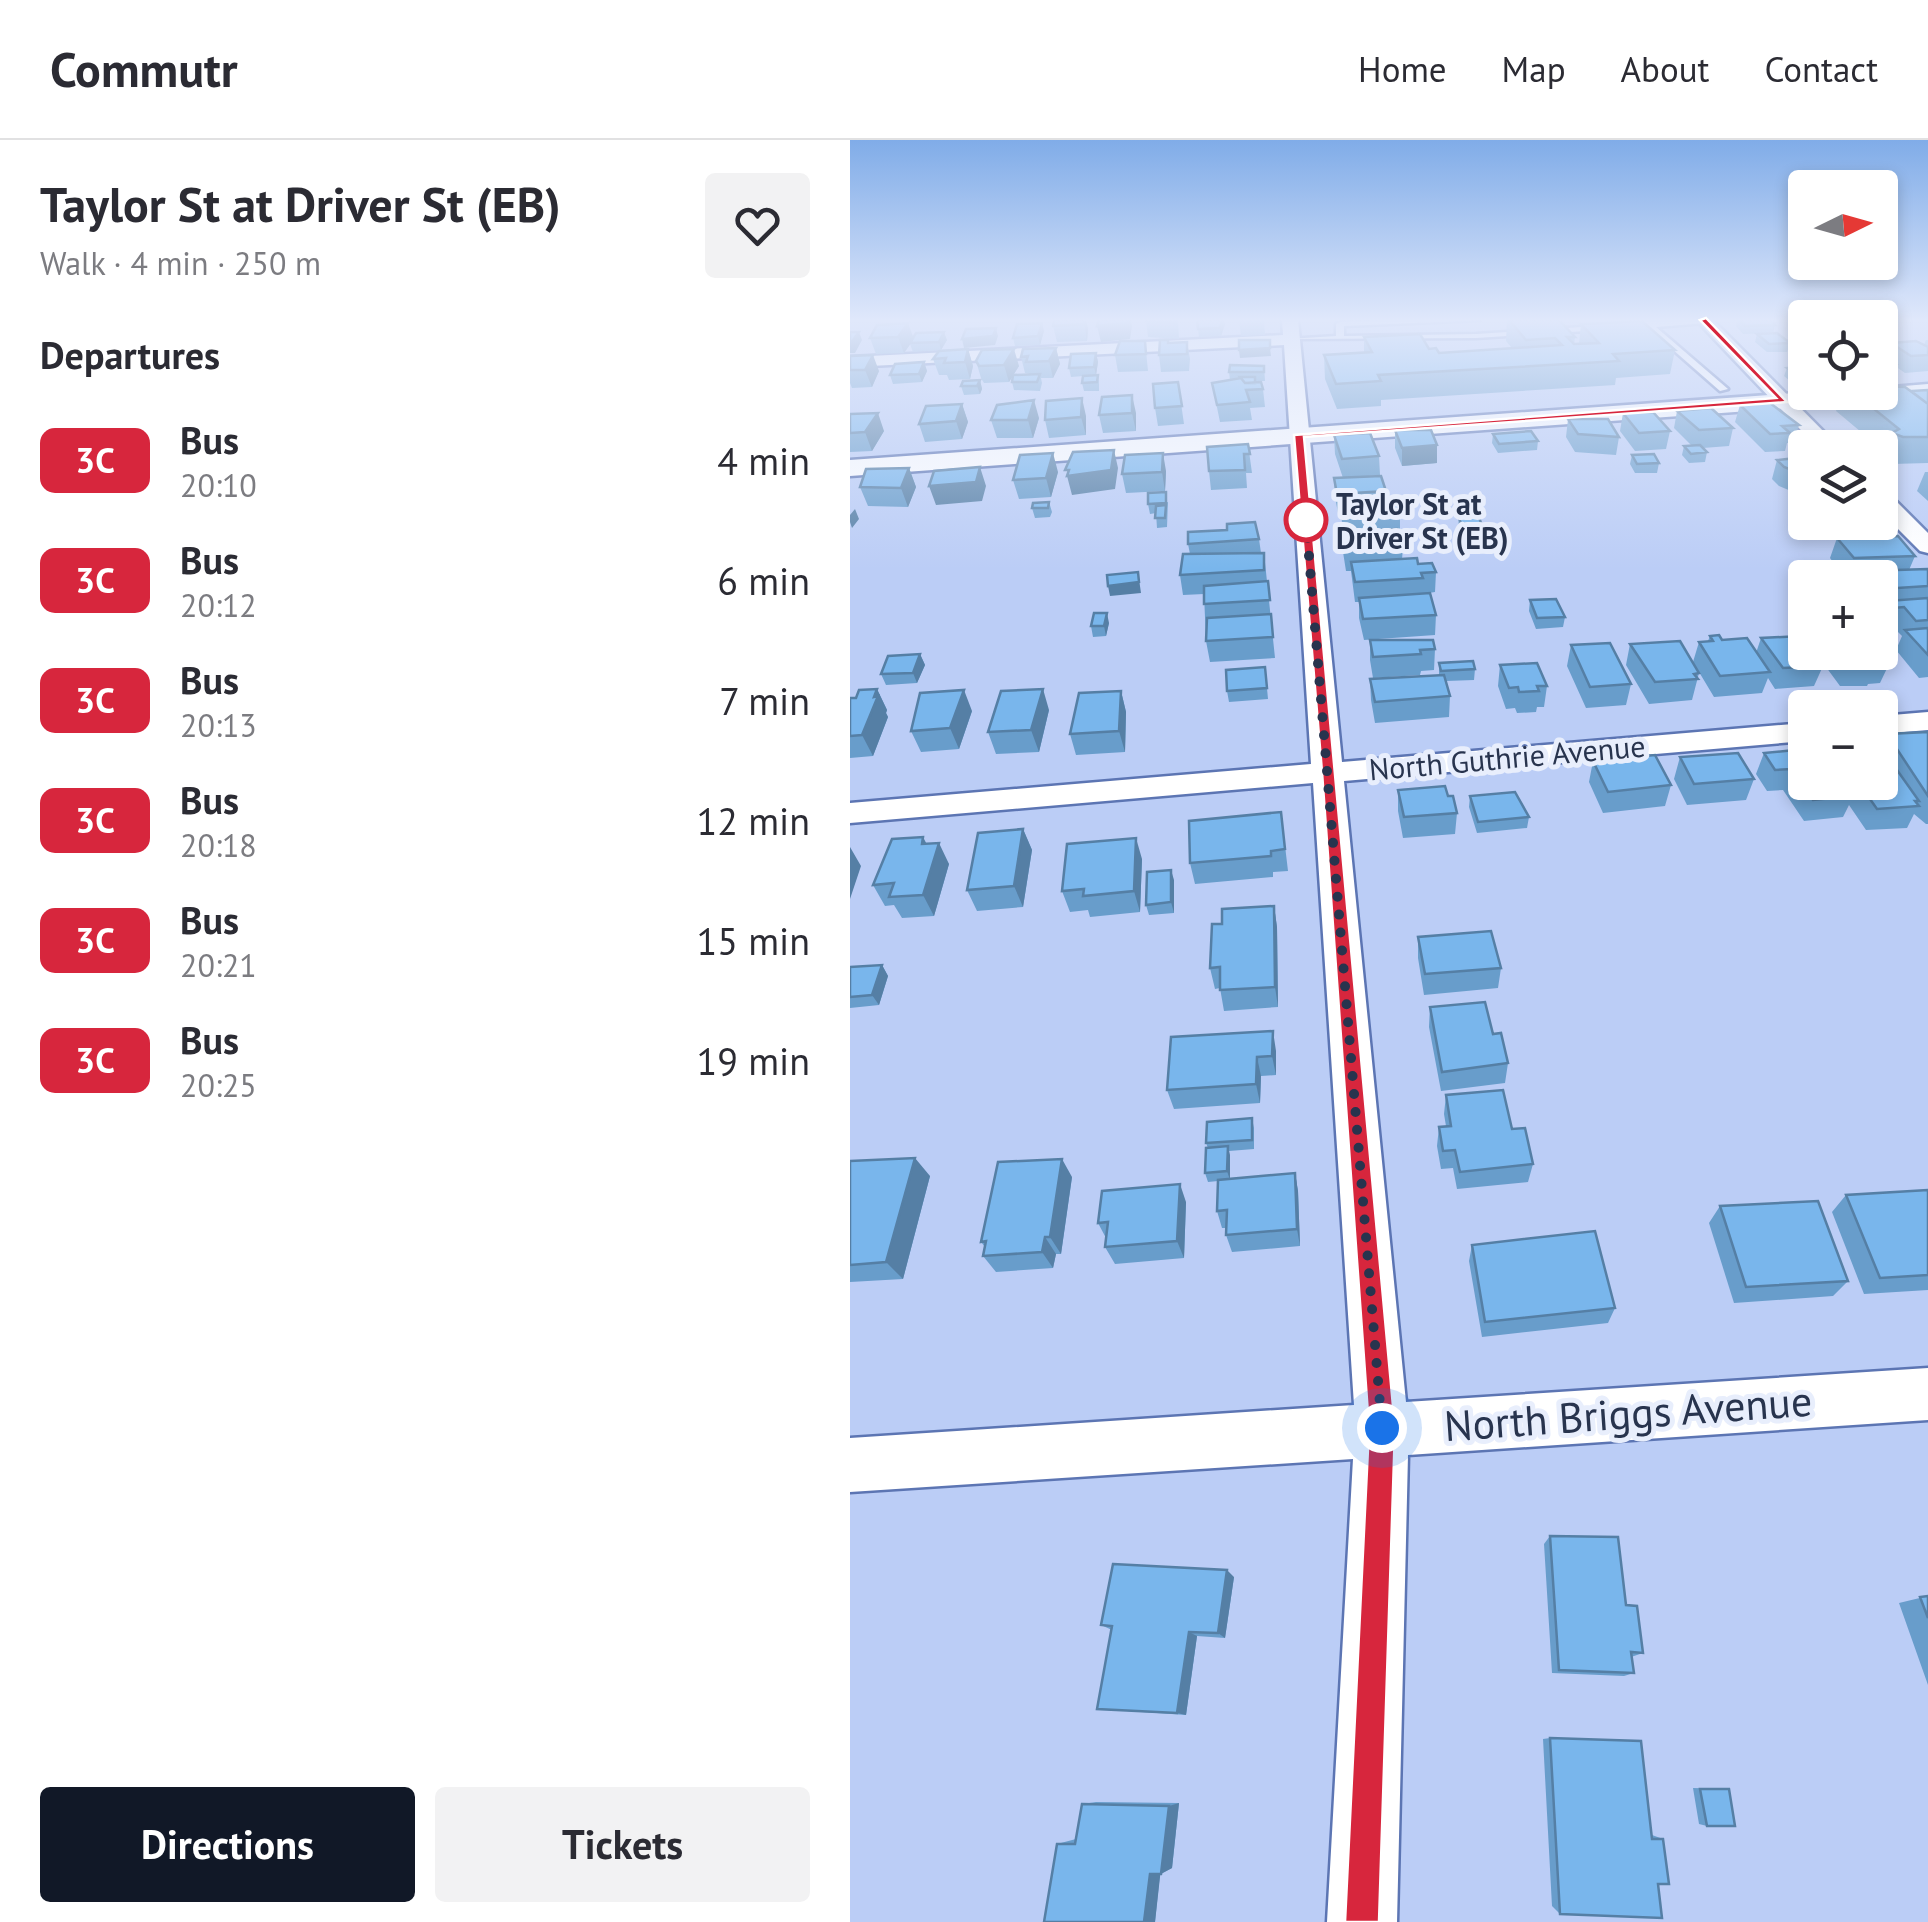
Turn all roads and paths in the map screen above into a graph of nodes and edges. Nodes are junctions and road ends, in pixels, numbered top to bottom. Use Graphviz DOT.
graph roads {
  1 [pos="1296,403"];
  2 [pos="1740,403"];
  3 [pos="1787,403"];
  4 [pos="1813,430"];
  5 [pos="1298,435"];
  6 [pos="850,468"];
  7 [pos="1898,516"];
  8 [pos="1928,520"];
  9 [pos="1904,522"];
  10 [pos="1928,546"];
  11 [pos="1928,721"];
  12 [pos="1898,724"];
  13 [pos="1788,733"];
  14 [pos="1330,772"];
  15 [pos="850,813"];
  16 [pos="1928,1394"];
  17 [pos="1382,1428"];
  18 [pos="850,1465"];
  19 [pos="1362,1922"];
  1 -- 5 [label="street"];
  2 -- 5 [label="street"];
  3 -- 4 [label="street"];
  5 -- 6 [label="street"];
  5 -- 14 [label="street"];
  7 -- 9 [label="street"];
  8 -- 9 [label="street"];
  9 -- 10 [label="street"];
  11 -- 12 [label="street"];
  13 -- 14 [label="street, North Guthrie Avenue"];
  14 -- 15 [label="street, North Guthrie Avenue"];
  14 -- 17 [label="street"];
  16 -- 17 [label="street, North Briggs Avenue"];
  17 -- 18 [label="street, North Briggs Avenue"];
  17 -- 19 [label="street"];
}
